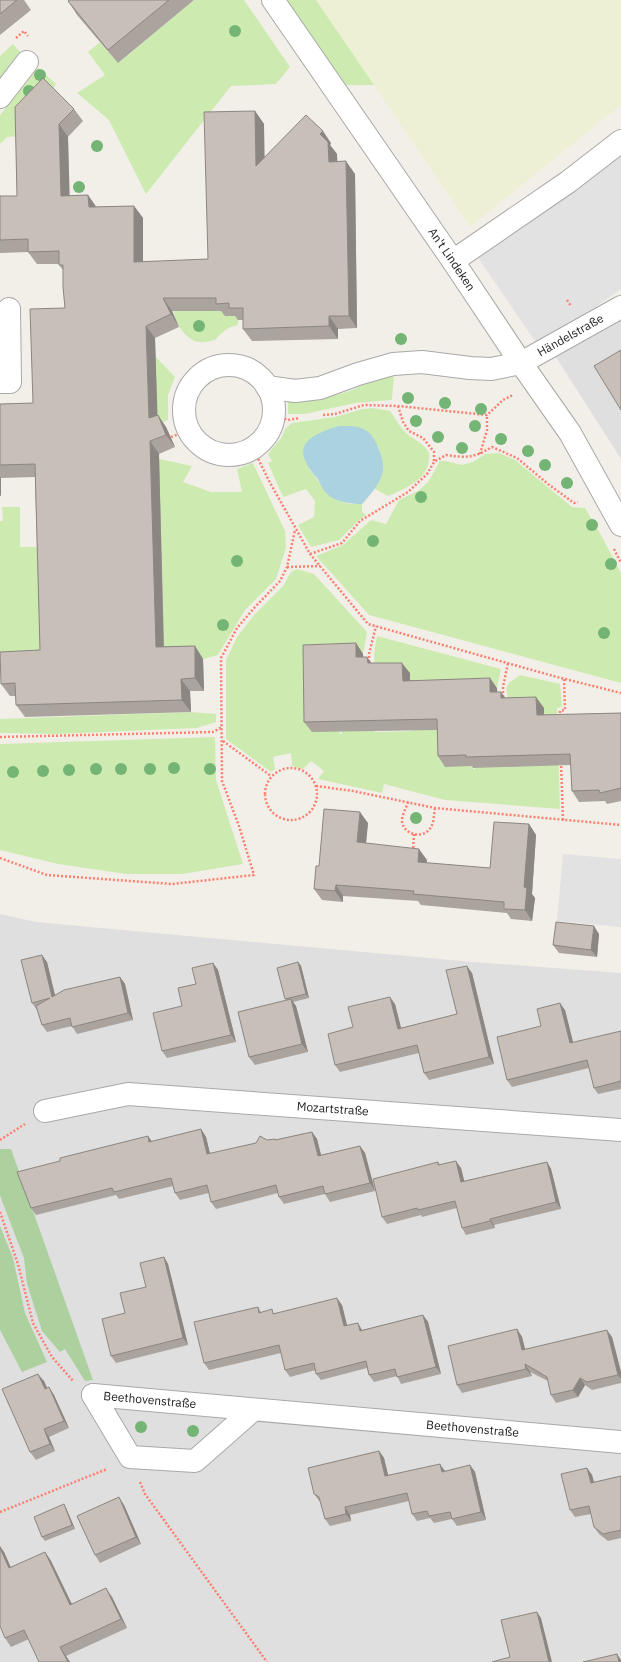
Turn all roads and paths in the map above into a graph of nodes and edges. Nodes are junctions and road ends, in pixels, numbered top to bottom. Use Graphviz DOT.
graph roads {
  1 [pos="273,0"];
  2 [pos="27,62"];
  3 [pos="0,97"];
  4 [pos="621,141"];
  5 [pos="453,261"];
  6 [pos="621,307"];
  7 [pos="9,309"];
  8 [pos="521,363"];
  9 [pos="0,382"];
  10 [pos="537,384"];
  11 [pos="268,386"];
  12 [pos="398,406"];
  13 [pos="273,415"];
  14 [pos="487,415"];
  15 [pos="316,416"];
  16 [pos="303,418"];
  17 [pos="253,448"];
  18 [pos="480,454"];
  19 [pos="434,462"];
  20 [pos="604,492"];
  21 [pos="621,525"];
  22 [pos="296,530"];
  23 [pos="310,554"];
  24 [pos="320,566"];
  25 [pos="287,567"];
  26 [pos="376,626"];
  27 [pos="508,663"];
  28 [pos="369,668"];
  29 [pos="564,678"];
  30 [pos="621,693"];
  31 [pos="503,703"];
  32 [pos="560,719"];
  33 [pos="222,727"];
  34 [pos="0,737"];
  35 [pos="223,741"];
  36 [pos="561,758"];
  37 [pos="271,776"];
  38 [pos="316,786"];
  39 [pos="408,802"];
  40 [pos="435,808"];
  41 [pos="563,820"];
  42 [pos="621,825"];
  43 [pos="414,834"];
  44 [pos="0,858"];
  45 [pos="413,858"];
  46 [pos="45,1111"];
  47 [pos="621,1130"];
  48 [pos="0,1212"];
  49 [pos="93,1395"];
  50 [pos="253,1410"];
  51 [pos="621,1442"];
  52 [pos="130,1457"];
  53 [pos="0,1512"];
  54 [pos="267,1662"];
  1 -- 5 [label="street, An't Lindeken"];
  2 -- 3 [label="street"];
  4 -- 5 [label="street"];
  5 -- 8 [label="street, An't Lindeken"];
  6 -- 8 [label="street, Händelstraße"];
  7 -- 9 [label="street"];
  8 -- 10 [label="street, An't Lindeken"];
  8 -- 11 [label="street, Händelstraße"];
  10 -- 14 [label="path"];
  10 -- 20 [label="street, An't Lindeken"];
  11 -- 13 [label="street"];
  11 -- 17 [label="street"];
  12 -- 14 [label="path"];
  12 -- 15 [label="path"];
  12 -- 19 [label="path"];
  13 -- 16 [label="path"];
  13 -- 17 [label="street"];
  14 -- 18 [label="path"];
  17 -- 22 [label="path"];
  18 -- 19 [label="path"];
  18 -- 20 [label="path"];
  19 -- 23 [label="path"];
  20 -- 21 [label="street, An't Lindeken"];
  22 -- 23 [label="path"];
  22 -- 25 [label="path"];
  23 -- 24 [label="path"];
  24 -- 25 [label="path"];
  24 -- 26 [label="path"];
  25 -- 33 [label="path"];
  26 -- 27 [label="path"];
  26 -- 28 [label="path"];
  27 -- 29 [label="path"];
  27 -- 31 [label="path"];
  29 -- 30 [label="path"];
  29 -- 32 [label="path"];
  33 -- 34 [label="path"];
  33 -- 35 [label="path"];
  35 -- 37 [label="path"];
  35 -- 44 [label="path"];
  36 -- 41 [label="path"];
  37 -- 38 [label="path"];
  37 -- 38 [label="path"];
  38 -- 39 [label="path"];
  39 -- 40 [label="path"];
  39 -- 43 [label="path"];
  40 -- 41 [label="path"];
  40 -- 43 [label="path"];
  41 -- 42 [label="path"];
  43 -- 45 [label="path"];
  46 -- 47 [label="street, Mozartstraße"];
  48 -- 49 [label="path"];
  49 -- 50 [label="street, Beethovenstraße"];
  49 -- 52 [label="street, Beethovenstraße"];
  50 -- 51 [label="street, Beethovenstraße"];
  50 -- 52 [label="street"];
  52 -- 53 [label="path"];
  52 -- 54 [label="path"];
}
